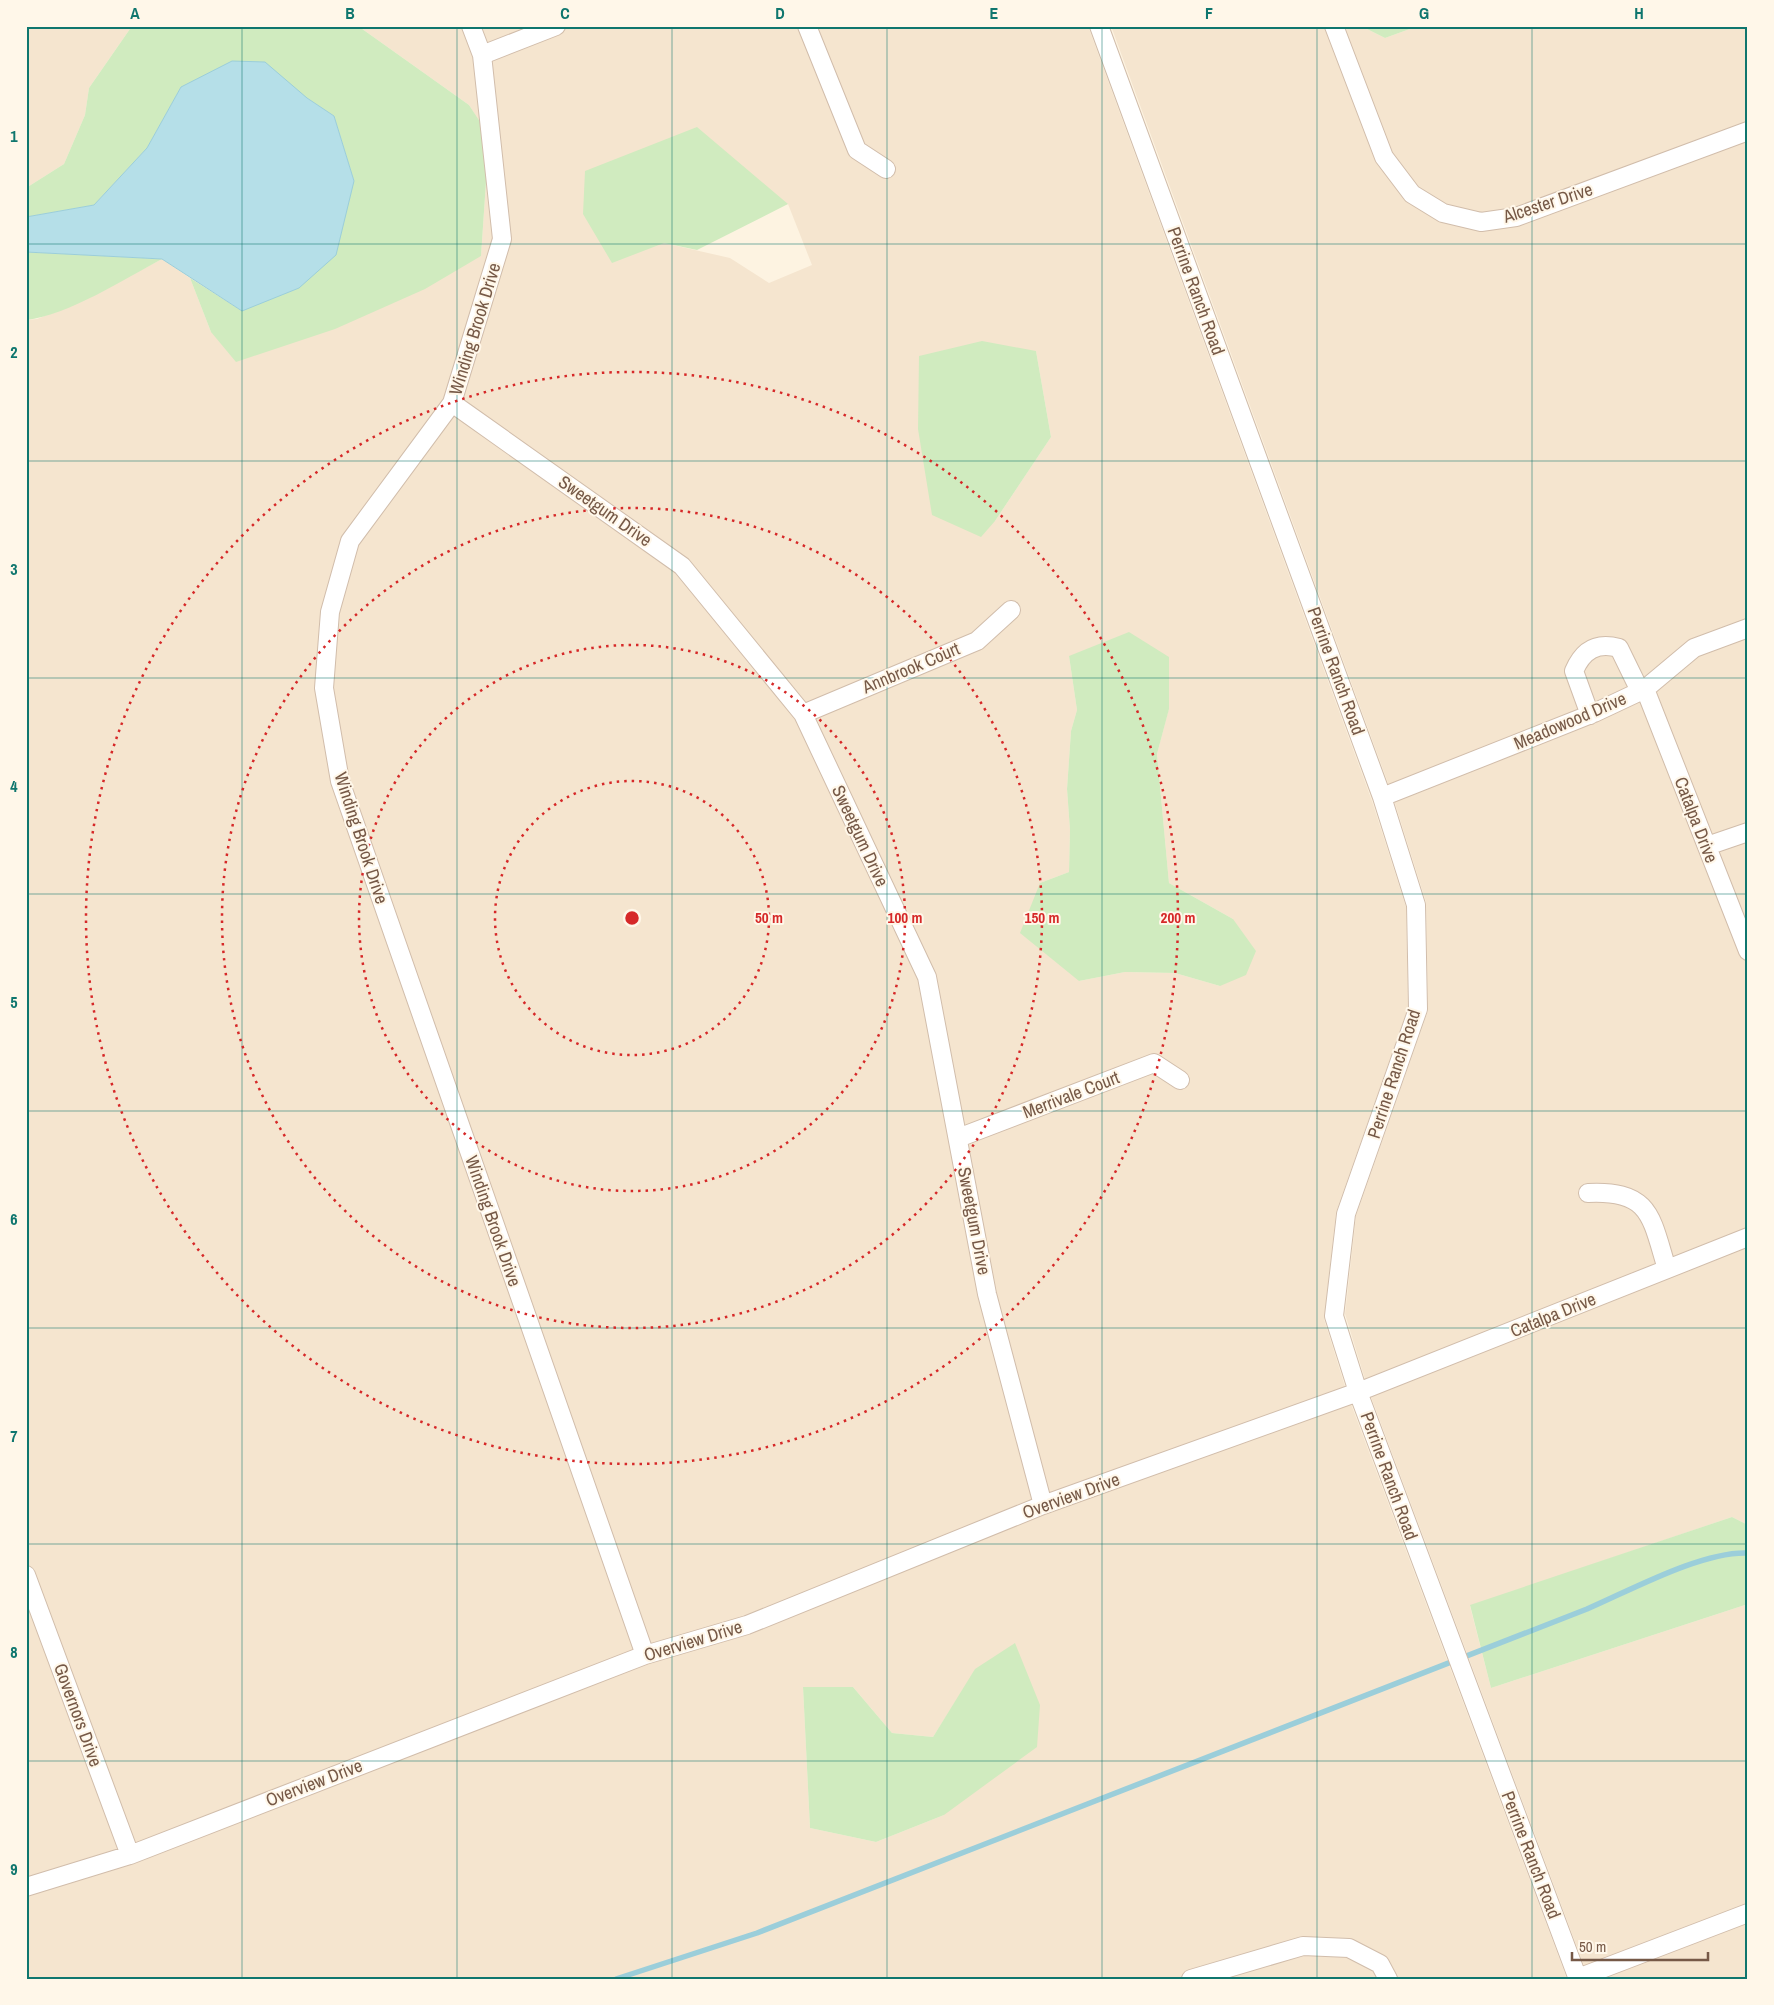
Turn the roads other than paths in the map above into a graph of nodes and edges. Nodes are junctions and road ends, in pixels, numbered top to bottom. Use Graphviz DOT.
graph roads {
  1 [pos="470,26"];
  2 [pos="556,26"];
  3 [pos="807,26"];
  4 [pos="1099,26"];
  5 [pos="1334,26"];
  6 [pos="482,54"];
  7 [pos="1748,131"];
  8 [pos="886,169"];
  9 [pos="452,403"];
  10 [pos="1011,610"];
  11 [pos="1748,628"];
  12 [pos="1642,690"];
  13 [pos="803,714"];
  14 [pos="1590,715"];
  15 [pos="1382,797"];
  16 [pos="1748,832"];
  17 [pos="1706,846"];
  18 [pos="1743,927"];
  19 [pos="1748,951"];
  20 [pos="1180,1080"];
  21 [pos="958,1138"];
  22 [pos="1588,1193"];
  23 [pos="1748,1237"];
  24 [pos="1667,1269"];
  25 [pos="1358,1392"];
  26 [pos="1044,1505"];
  27 [pos="26,1574"];
  28 [pos="645,1655"];
  29 [pos="130,1855"];
  30 [pos="26,1887"];
  31 [pos="1748,1913"];
  32 [pos="1191,1979"];
  33 [pos="1388,1979"];
  34 [pos="1578,1979"];
  1 -- 6 [label="street, Winding Brook Drive"];
  2 -- 6 [label="street"];
  3 -- 8 [label="street"];
  4 -- 15 [label="street, Perrine Ranch Road"];
  5 -- 7 [label="street, Alcester Drive"];
  6 -- 9 [label="street, Winding Brook Drive"];
  9 -- 13 [label="street, Sweetgum Drive"];
  9 -- 28 [label="street, Winding Brook Drive"];
  10 -- 13 [label="street, Annbrook Court"];
  11 -- 12 [label="street, Meadowood Drive"];
  12 -- 14 [label="street, Meadowood Drive"];
  12 -- 14 [label="street, Catalpa Drive"];
  12 -- 17 [label="street, Catalpa Drive"];
  13 -- 21 [label="street, Sweetgum Drive"];
  14 -- 15 [label="street, Meadowood Drive"];
  15 -- 25 [label="street, Perrine Ranch Road"];
  16 -- 17 [label="street"];
  17 -- 18 [label="street, Catalpa Drive"];
  18 -- 19 [label="street, Catalpa Drive"];
  20 -- 21 [label="street, Merrivale Court"];
  21 -- 26 [label="street, Sweetgum Drive"];
  22 -- 24 [label="street"];
  23 -- 24 [label="street, Catalpa Drive"];
  24 -- 25 [label="street, Catalpa Drive"];
  25 -- 26 [label="street, Overview Drive"];
  25 -- 34 [label="street, Perrine Ranch Road"];
  26 -- 28 [label="street, Overview Drive"];
  27 -- 29 [label="street, Governors Drive"];
  28 -- 29 [label="street, Overview Drive"];
  29 -- 30 [label="street, Overview Drive"];
  31 -- 34 [label="street"];
  32 -- 33 [label="street"];
}
